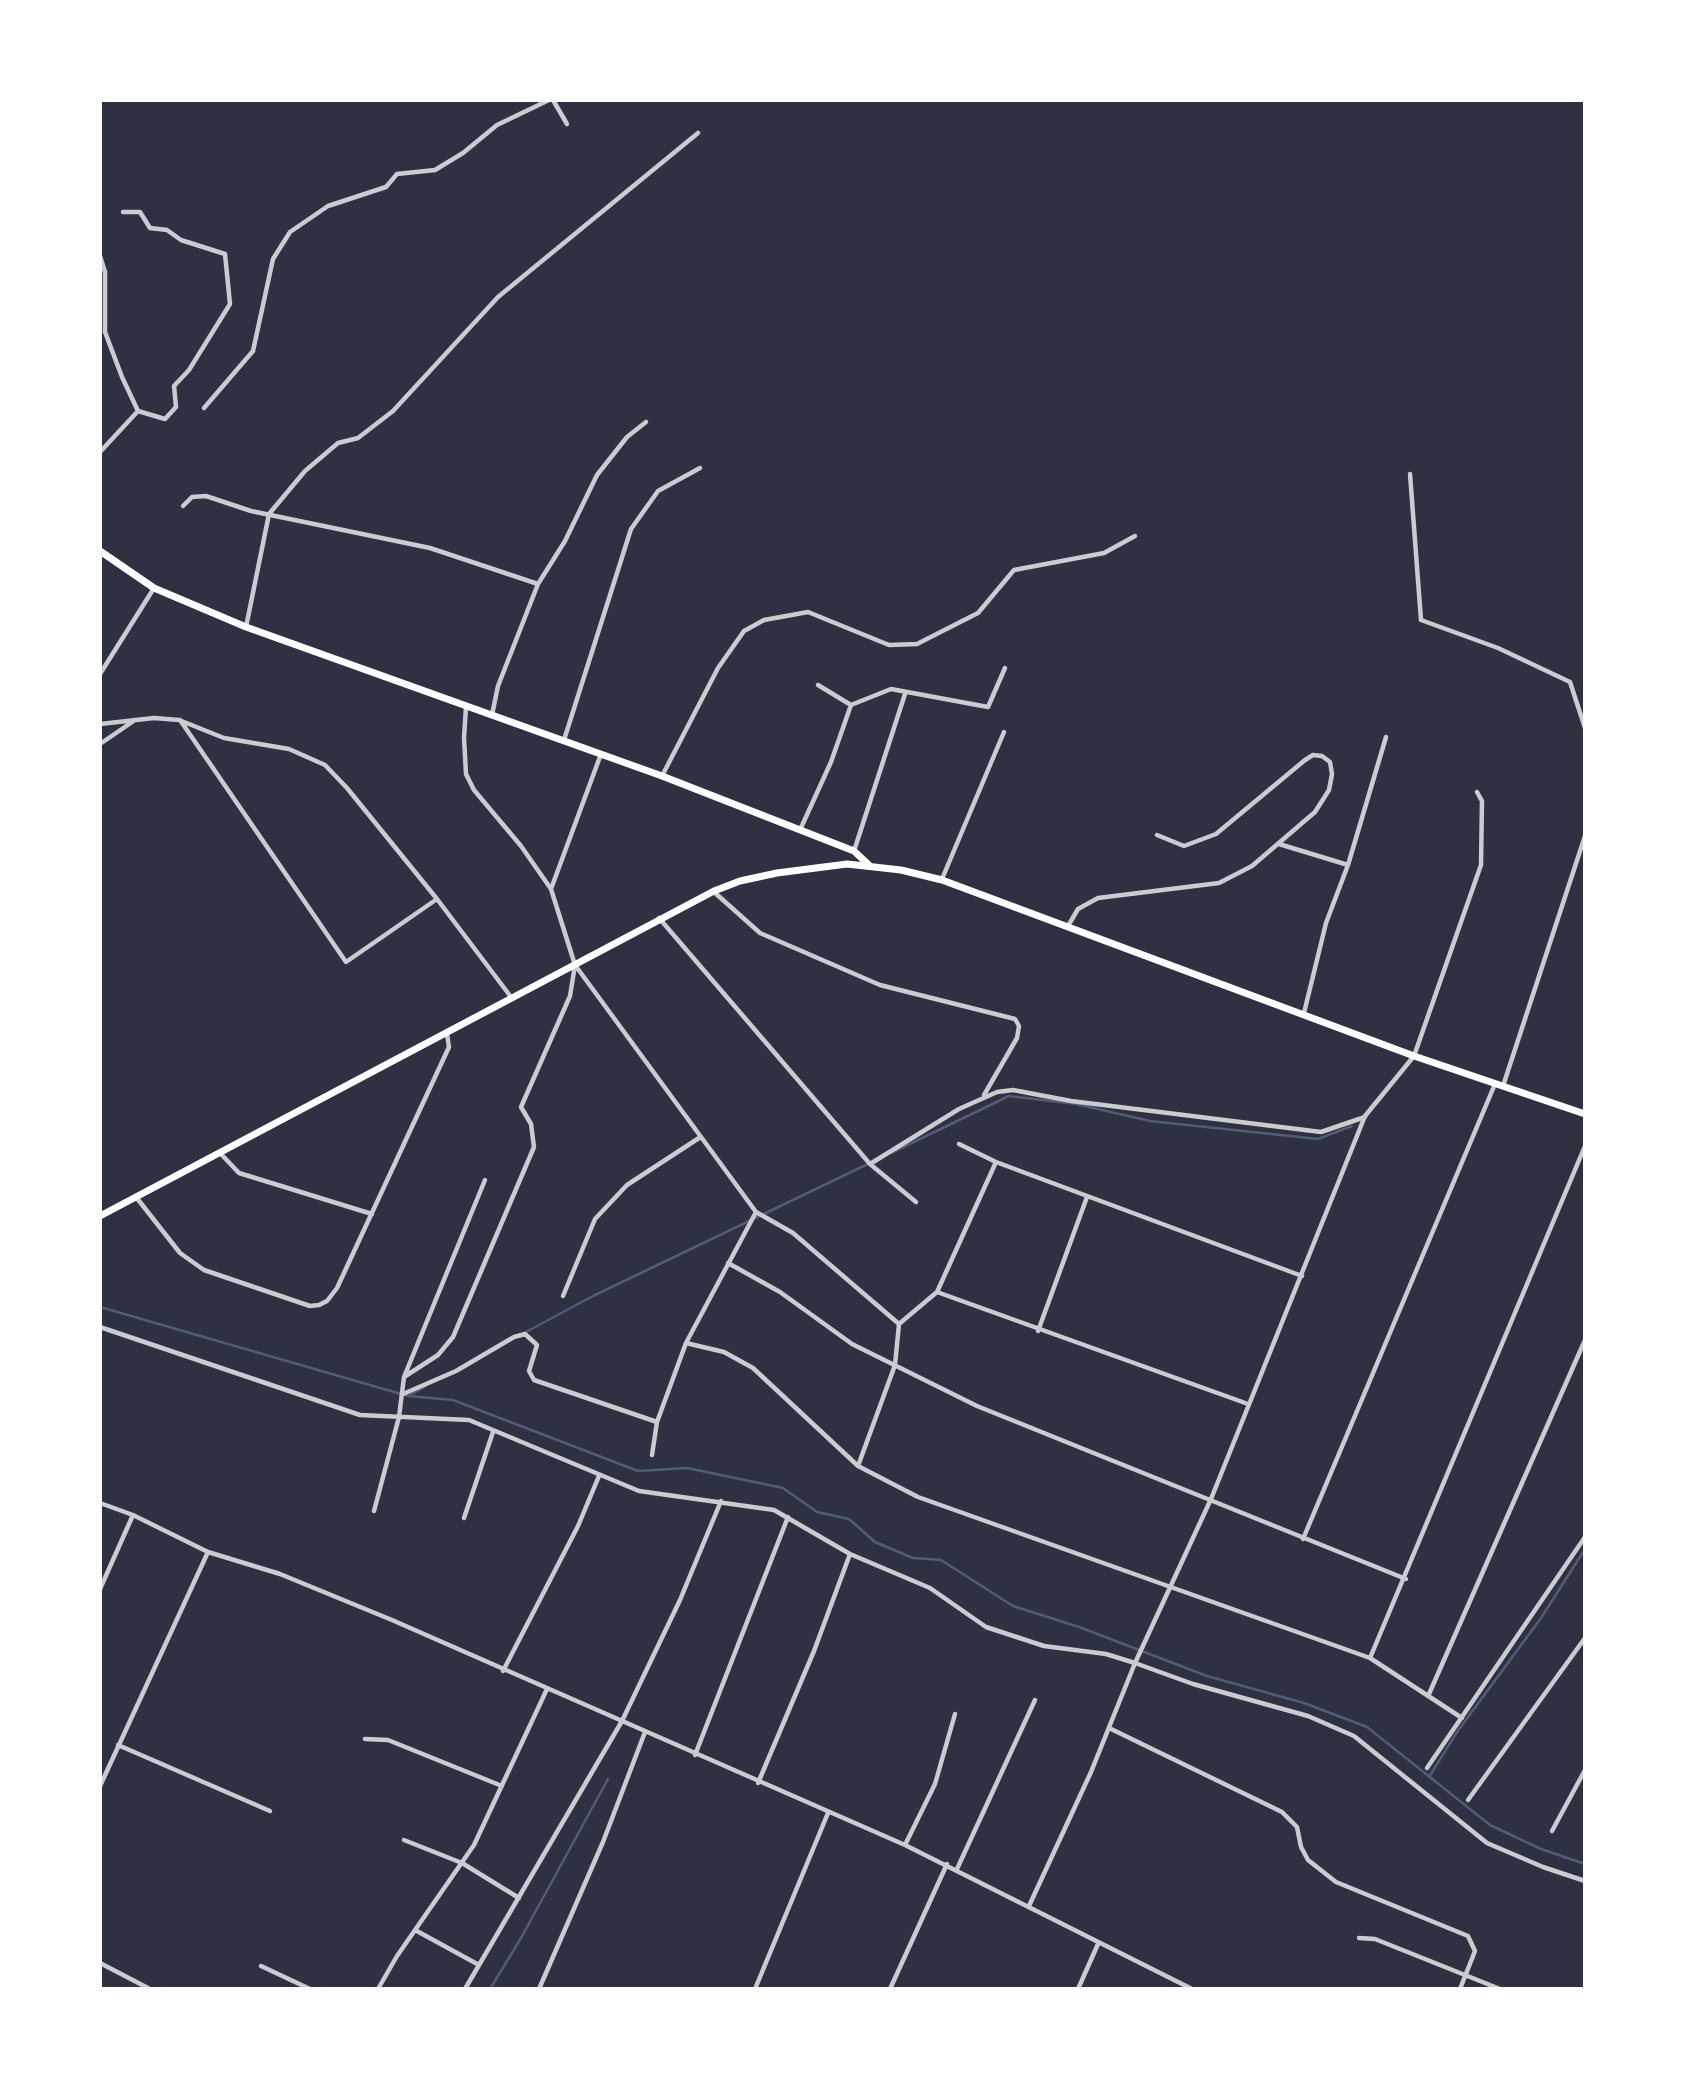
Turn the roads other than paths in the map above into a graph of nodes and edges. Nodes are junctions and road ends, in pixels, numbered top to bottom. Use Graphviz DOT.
graph roads {
  1 [pos="551,100"];
  2 [pos="567,124"];
  3 [pos="698,133"];
  4 [pos="123,212"];
  5 [pos="100,256"];
  6 [pos="102,333"];
  7 [pos="204,408"];
  8 [pos="138,411"];
  9 [pos="646,422"];
  10 [pos="100,452"];
  11 [pos="700,468"];
  12 [pos="1410,474"];
  13 [pos="183,506"];
  14 [pos="269,514"];
  15 [pos="1135,536"];
  16 [pos="100,551"];
  17 [pos="538,584"];
  18 [pos="154,588"];
  19 [pos="246,627"];
  20 [pos="1005,668"];
  21 [pos="100,674"];
  22 [pos="818,685"];
  23 [pos="905,694"];
  24 [pos="852,705"];
  25 [pos="466,706"];
  26 [pos="492,717"];
  27 [pos="135,720"];
  28 [pos="179,720"];
  29 [pos="100,724"];
  30 [pos="1585,729"];
  31 [pos="1004,732"];
  32 [pos="1386,737"];
  33 [pos="564,740"];
  34 [pos="100,744"];
  35 [pos="601,754"];
  36 [pos="662,776"];
  37 [pos="1477,792"];
  38 [pos="800,830"];
  39 [pos="1157,835"];
  40 [pos="1585,836"];
  41 [pos="1278,843"];
  42 [pos="854,850"];
  43 [pos="1348,865"];
  44 [pos="870,866"];
  45 [pos="942,880"];
  46 [pos="551,890"];
  47 [pos="714,891"];
  48 [pos="437,899"];
  49 [pos="659,918"];
  50 [pos="1069,926"];
  51 [pos="575,965"];
  52 [pos="511,998"];
  53 [pos="1304,1013"];
  54 [pos="447,1034"];
  55 [pos="1414,1056"];
  56 [pos="1499,1085"];
  57 [pos="984,1096"];
  58 [pos="1585,1114"];
  59 [pos="1366,1116"];
  60 [pos="699,1138"];
  61 [pos="959,1144"];
  62 [pos="1585,1146"];
  63 [pos="220,1153"];
  64 [pos="996,1162"];
  65 [pos="870,1164"];
  66 [pos="485,1180"];
  67 [pos="136,1197"];
  68 [pos="1087,1197"];
  69 [pos="916,1202"];
  70 [pos="756,1212"];
  71 [pos="372,1214"];
  72 [pos="100,1216"];
  73 [pos="728,1263"];
  74 [pos="1302,1276"];
  75 [pos="937,1292"];
  76 [pos="563,1296"];
  77 [pos="899,1324"];
  78 [pos="100,1328"];
  79 [pos="1038,1331"];
  80 [pos="1585,1340"];
  81 [pos="686,1343"];
  82 [pos="895,1365"];
  83 [pos="404,1377"];
  84 [pos="403,1394"];
  85 [pos="1248,1404"];
  86 [pos="399,1417"];
  87 [pos="657,1422"];
  88 [pos="493,1432"];
  89 [pos="652,1455"];
  90 [pos="858,1466"];
  91 [pos="599,1476"];
  92 [pos="1211,1499"];
  93 [pos="721,1501"];
  94 [pos="100,1503"];
  95 [pos="374,1511"];
  96 [pos="133,1515"];
  97 [pos="788,1517"];
  98 [pos="464,1518"];
  99 [pos="1585,1537"];
  100 [pos="1303,1539"];
  101 [pos="208,1552"];
  102 [pos="850,1554"];
  103 [pos="1406,1579"];
  104 [pos="100,1589"];
  105 [pos="1170,1589"];
  106 [pos="1585,1638"];
  107 [pos="1370,1658"];
  108 [pos="1135,1663"];
  109 [pos="503,1671"];
  110 [pos="547,1689"];
  111 [pos="1429,1694"];
  112 [pos="1035,1700"];
  113 [pos="955,1714"];
  114 [pos="1462,1718"];
  115 [pos="622,1721"];
  116 [pos="1109,1728"];
  117 [pos="645,1732"];
  118 [pos="365,1739"];
  119 [pos="118,1745"];
  120 [pos="695,1755"];
  121 [pos="1427,1768"];
  122 [pos="1585,1770"];
  123 [pos="758,1783"];
  124 [pos="100,1786"];
  125 [pos="502,1786"];
  126 [pos="1468,1800"];
  127 [pos="270,1811"];
  128 [pos="828,1813"];
  129 [pos="1552,1831"];
  130 [pos="404,1840"];
  131 [pos="905,1845"];
  132 [pos="462,1863"];
  133 [pos="947,1864"];
  134 [pos="957,1869"];
  135 [pos="1585,1881"];
  136 [pos="519,1898"];
  137 [pos="1029,1906"];
  138 [pos="415,1930"];
  139 [pos="1359,1938"];
  140 [pos="1098,1944"];
  141 [pos="100,1963"];
  142 [pos="479,1965"];
  143 [pos="261,1966"];
  144 [pos="1466,1975"];
  145 [pos="148,1988"];
  146 [pos="310,1989"];
  147 [pos="378,1989"];
  148 [pos="465,1989"];
  149 [pos="539,1989"];
  150 [pos="755,1989"];
  151 [pos="890,1989"];
  152 [pos="1078,1989"];
  153 [pos="1192,1989"];
  154 [pos="1460,1989"];
  155 [pos="1500,1989"];
  1 -- 2 [label="street"];
  1 -- 7 [label="street"];
  3 -- 14 [label="street"];
  4 -- 8 [label="street"];
  5 -- 6 [label="street"];
  6 -- 8 [label="street"];
  8 -- 10 [label="street"];
  9 -- 17 [label="street"];
  11 -- 33 [label="street"];
  12 -- 30 [label="street"];
  13 -- 14 [label="street"];
  14 -- 17 [label="street"];
  14 -- 19 [label="street"];
  15 -- 36 [label="street"];
  16 -- 18 [label="main road"];
  17 -- 26 [label="street"];
  18 -- 19 [label="main road"];
  18 -- 21 [label="street"];
  19 -- 25 [label="main road"];
  20 -- 23 [label="street"];
  22 -- 24 [label="street"];
  23 -- 24 [label="street"];
  23 -- 42 [label="street"];
  24 -- 38 [label="street"];
  25 -- 26 [label="main road"];
  25 -- 46 [label="street"];
  26 -- 33 [label="main road"];
  27 -- 28 [label="street"];
  27 -- 29 [label="street"];
  27 -- 34 [label="street"];
  28 -- 48 [label="street"];
  28 -- 48 [label="street"];
  31 -- 45 [label="street"];
  32 -- 43 [label="street"];
  33 -- 35 [label="main road"];
  35 -- 36 [label="main road"];
  35 -- 46 [label="street"];
  36 -- 38 [label="main road"];
  37 -- 55 [label="street"];
  38 -- 42 [label="main road"];
  39 -- 41 [label="street"];
  40 -- 56 [label="street"];
  41 -- 43 [label="street"];
  41 -- 50 [label="street"];
  42 -- 44 [label="main road"];
  43 -- 53 [label="street"];
  44 -- 45 [label="main road"];
  44 -- 47 [label="main road"];
  45 -- 50 [label="main road"];
  46 -- 51 [label="street"];
  47 -- 49 [label="main road"];
  47 -- 57 [label="street"];
  48 -- 52 [label="street"];
  49 -- 51 [label="main road"];
  49 -- 65 [label="street"];
  50 -- 53 [label="main road"];
  51 -- 52 [label="main road"];
  51 -- 60 [label="street"];
  51 -- 83 [label="street"];
  52 -- 54 [label="main road"];
  53 -- 55 [label="main road"];
  54 -- 63 [label="main road"];
  54 -- 71 [label="street"];
  55 -- 56 [label="main road"];
  55 -- 59 [label="street"];
  56 -- 58 [label="main road"];
  56 -- 100 [label="street"];
  57 -- 59 [label="street"];
  57 -- 65 [label="street"];
  59 -- 74 [label="street"];
  60 -- 70 [label="street"];
  60 -- 76 [label="street"];
  61 -- 64 [label="street"];
  62 -- 103 [label="street"];
  63 -- 67 [label="main road"];
  63 -- 71 [label="street"];
  64 -- 68 [label="street"];
  64 -- 75 [label="street"];
  65 -- 69 [label="street"];
  66 -- 83 [label="street"];
  67 -- 71 [label="street"];
  67 -- 72 [label="main road"];
  68 -- 74 [label="street"];
  68 -- 79 [label="street"];
  70 -- 73 [label="street"];
  70 -- 77 [label="street"];
  73 -- 81 [label="street"];
  73 -- 82 [label="street"];
  74 -- 85 [label="street"];
  75 -- 77 [label="street"];
  75 -- 79 [label="street"];
  77 -- 82 [label="street"];
  78 -- 86 [label="street"];
  79 -- 85 [label="street"];
  80 -- 111 [label="street"];
  81 -- 87 [label="street"];
  81 -- 90 [label="street"];
  82 -- 90 [label="street"];
  82 -- 92 [label="street"];
  83 -- 84 [label="street"];
  84 -- 86 [label="street"];
  84 -- 87 [label="street"];
  85 -- 92 [label="street"];
  86 -- 88 [label="street"];
  86 -- 95 [label="street"];
  87 -- 89 [label="street"];
  88 -- 91 [label="street"];
  88 -- 98 [label="street"];
  90 -- 105 [label="street"];
  91 -- 93 [label="street"];
  91 -- 109 [label="street"];
  92 -- 100 [label="street"];
  92 -- 105 [label="street"];
  93 -- 97 [label="street"];
  93 -- 115 [label="street"];
  94 -- 96 [label="street"];
  96 -- 101 [label="street"];
  96 -- 104 [label="street"];
  97 -- 102 [label="street"];
  97 -- 120 [label="street"];
  99 -- 114 [label="street"];
  100 -- 103 [label="street"];
  101 -- 109 [label="street"];
  101 -- 119 [label="street"];
  102 -- 108 [label="street"];
  102 -- 123 [label="street"];
  103 -- 107 [label="street"];
  105 -- 107 [label="street"];
  105 -- 108 [label="street"];
  106 -- 126 [label="street"];
  107 -- 111 [label="street"];
  108 -- 116 [label="street"];
  108 -- 135 [label="street"];
  109 -- 110 [label="street"];
  110 -- 115 [label="street"];
  110 -- 125 [label="street"];
  111 -- 114 [label="street"];
  112 -- 134 [label="street"];
  113 -- 131 [label="street"];
  114 -- 121 [label="street"];
  115 -- 117 [label="street"];
  115 -- 136 [label="street"];
  116 -- 137 [label="street"];
  116 -- 144 [label="street"];
  117 -- 120 [label="street"];
  117 -- 149 [label="street"];
  118 -- 125 [label="street"];
  119 -- 124 [label="street"];
  119 -- 127 [label="street"];
  120 -- 123 [label="street"];
  122 -- 129 [label="street"];
  123 -- 128 [label="street"];
  125 -- 132 [label="street"];
  128 -- 131 [label="street"];
  128 -- 150 [label="street"];
  130 -- 132 [label="street"];
  131 -- 133 [label="street"];
  132 -- 136 [label="street"];
  132 -- 138 [label="street"];
  133 -- 134 [label="street"];
  133 -- 151 [label="street"];
  134 -- 137 [label="street"];
  136 -- 142 [label="street"];
  137 -- 140 [label="street"];
  138 -- 142 [label="street"];
  138 -- 147 [label="street"];
  139 -- 144 [label="street"];
  140 -- 152 [label="street"];
  140 -- 153 [label="street"];
  141 -- 145 [label="street"];
  142 -- 148 [label="street"];
  143 -- 146 [label="street"];
  144 -- 154 [label="street"];
  144 -- 155 [label="street"];
}
